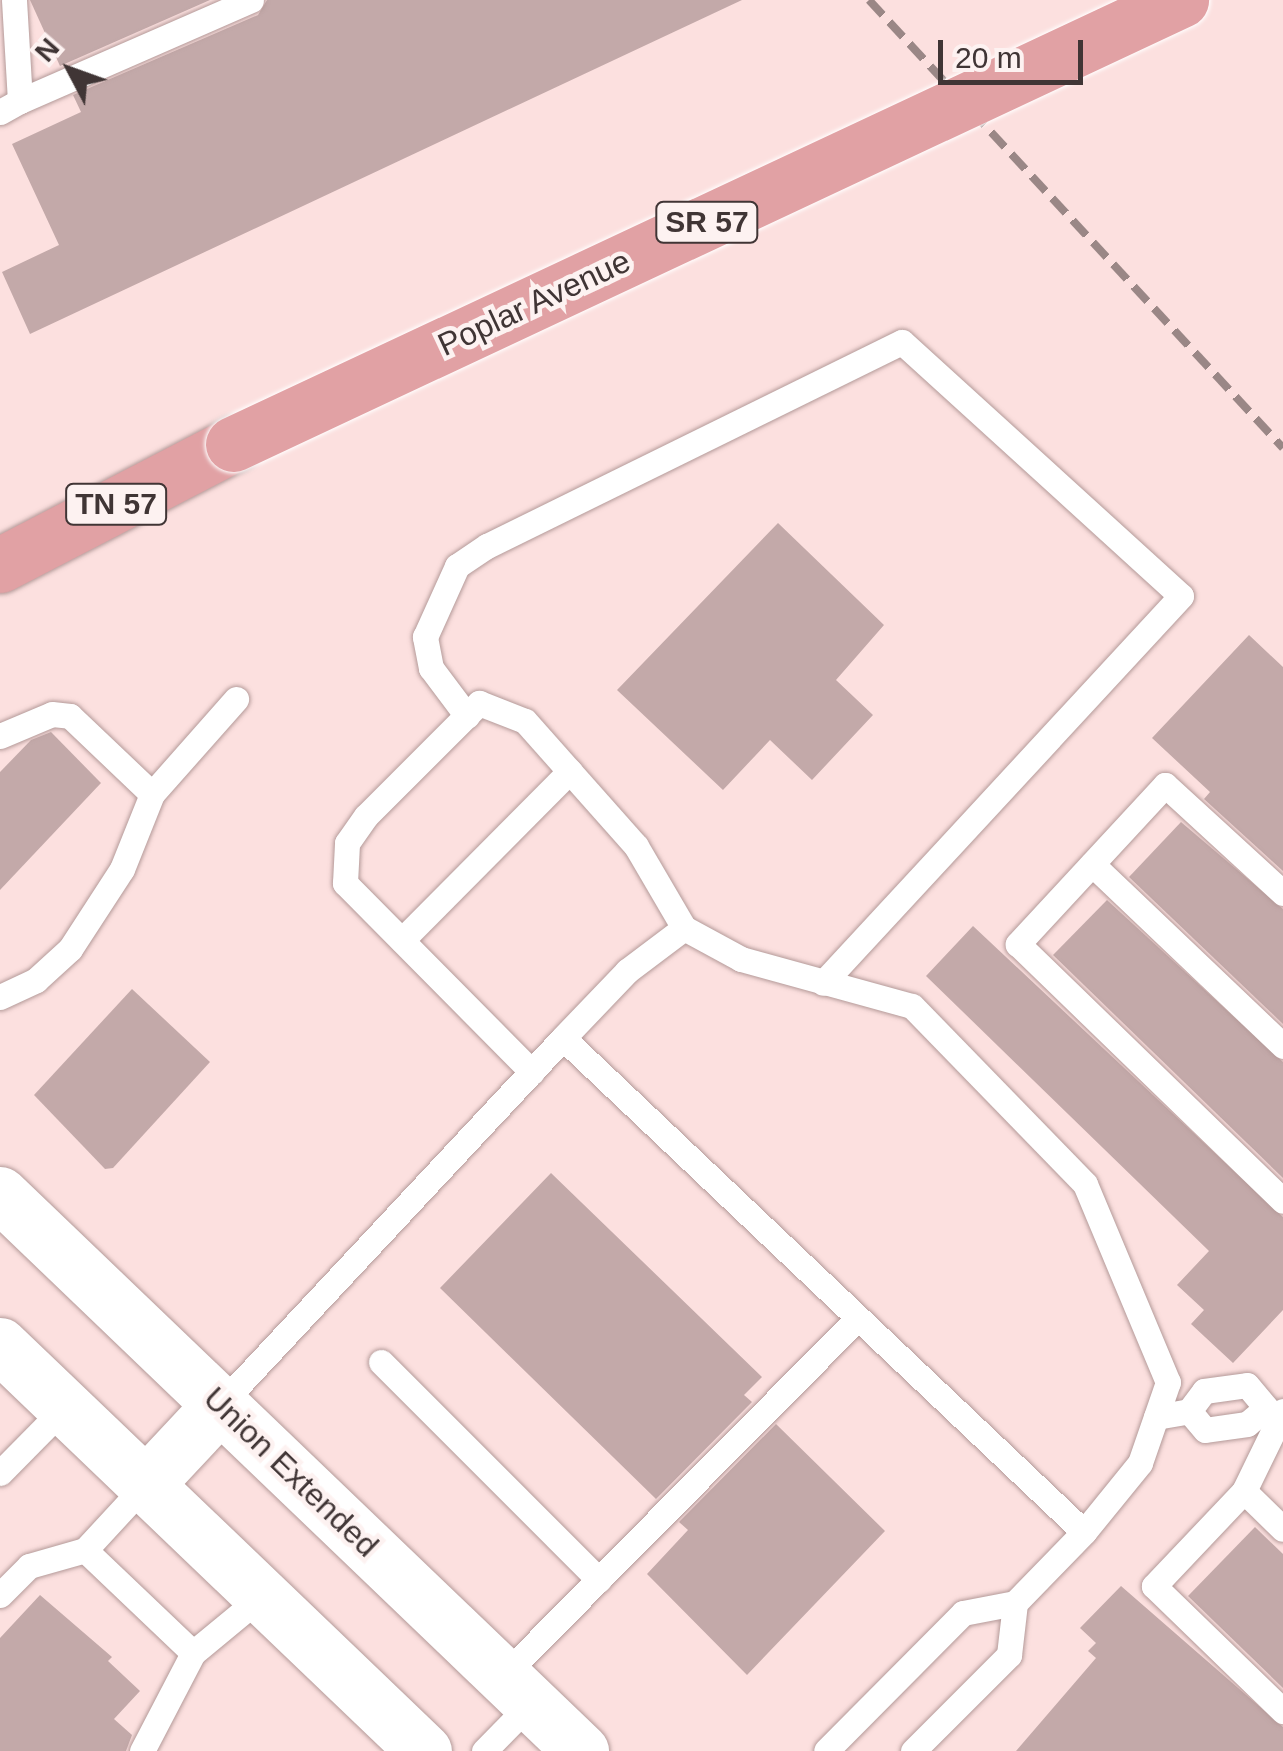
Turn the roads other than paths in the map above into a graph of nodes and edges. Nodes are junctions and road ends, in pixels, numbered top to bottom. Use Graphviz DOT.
graph roads {
  1 [pos="14,0"];
  2 [pos="250,0"];
  3 [pos="1181,0"];
  4 [pos="10,106"];
  5 [pos="233,444"];
  6 [pos="0,565"];
  7 [pos="236,699"];
  8 [pos="467,716"];
  9 [pos="0,736"];
  10 [pos="570,771"];
  11 [pos="152,794"];
  12 [pos="1092,864"];
  13 [pos="1283,894"];
  14 [pos="684,928"];
  15 [pos="402,940"];
  16 [pos="822,982"];
  17 [pos="0,997"];
  18 [pos="564,1038"];
  19 [pos="1283,1046"];
  20 [pos="532,1072"];
  21 [pos="0,1194"];
  22 [pos="1283,1202"];
  23 [pos="858,1318"];
  24 [pos="0,1345"];
  25 [pos="382,1362"];
  26 [pos="220,1405"];
  27 [pos="65,1407"];
  28 [pos="1277,1408"];
  29 [pos="1189,1411"];
  30 [pos="1156,1417"];
  31 [pos="0,1474"];
  32 [pos="146,1484"];
  33 [pos="1244,1491"];
  34 [pos="1283,1529"];
  35 [pos="1084,1532"];
  36 [pos="85,1550"];
  37 [pos="599,1580"];
  38 [pos="0,1596"];
  39 [pos="262,1596"];
  40 [pos="1016,1604"];
  41 [pos="193,1653"];
  42 [pos="517,1689"];
  43 [pos="1283,1711"];
  44 [pos="142,1751"];
  45 [pos="424,1751"];
  46 [pos="484,1751"];
  47 [pos="581,1751"];
  48 [pos="826,1751"];
  49 [pos="914,1751"];
  1 -- 4 [label="lane"];
  2 -- 4 [label="lane"];
  3 -- 5 [label="main road, Poplar Avenue / SR 57, bridge"];
  5 -- 6 [label="main road, Poplar Avenue / TN 57"];
  7 -- 11 [label="lane"];
  8 -- 10 [label="lane"];
  8 -- 15 [label="lane"];
  8 -- 16 [label="lane"];
  9 -- 11 [label="lane"];
  10 -- 14 [label="lane"];
  10 -- 15 [label="lane"];
  11 -- 17 [label="lane"];
  12 -- 13 [label="lane"];
  12 -- 19 [label="lane"];
  12 -- 22 [label="lane"];
  14 -- 16 [label="lane"];
  14 -- 18 [label="lane"];
  15 -- 20 [label="lane"];
  16 -- 30 [label="lane"];
  18 -- 20 [label="lane"];
  18 -- 23 [label="lane"];
  20 -- 26 [label="lane"];
  21 -- 26 [label="street, Union Extended"];
  23 -- 35 [label="lane"];
  23 -- 37 [label="lane"];
  24 -- 27 [label="street"];
  25 -- 37 [label="lane"];
  26 -- 32 [label="street"];
  26 -- 42 [label="street, Union Extended"];
  27 -- 31 [label="lane"];
  27 -- 32 [label="street"];
  28 -- 29 [label="lane"];
  28 -- 29 [label="lane"];
  28 -- 33 [label="lane"];
  29 -- 30 [label="lane"];
  30 -- 35 [label="lane"];
  32 -- 36 [label="lane"];
  32 -- 39 [label="street"];
  33 -- 34 [label="lane"];
  33 -- 43 [label="lane"];
  35 -- 40 [label="lane"];
  36 -- 38 [label="lane"];
  36 -- 41 [label="lane"];
  37 -- 42 [label="lane"];
  39 -- 41 [label="lane"];
  39 -- 45 [label="street"];
  40 -- 48 [label="lane"];
  40 -- 49 [label="lane"];
  41 -- 44 [label="lane"];
  42 -- 46 [label="lane"];
  42 -- 47 [label="street, Union Extended"];
}
